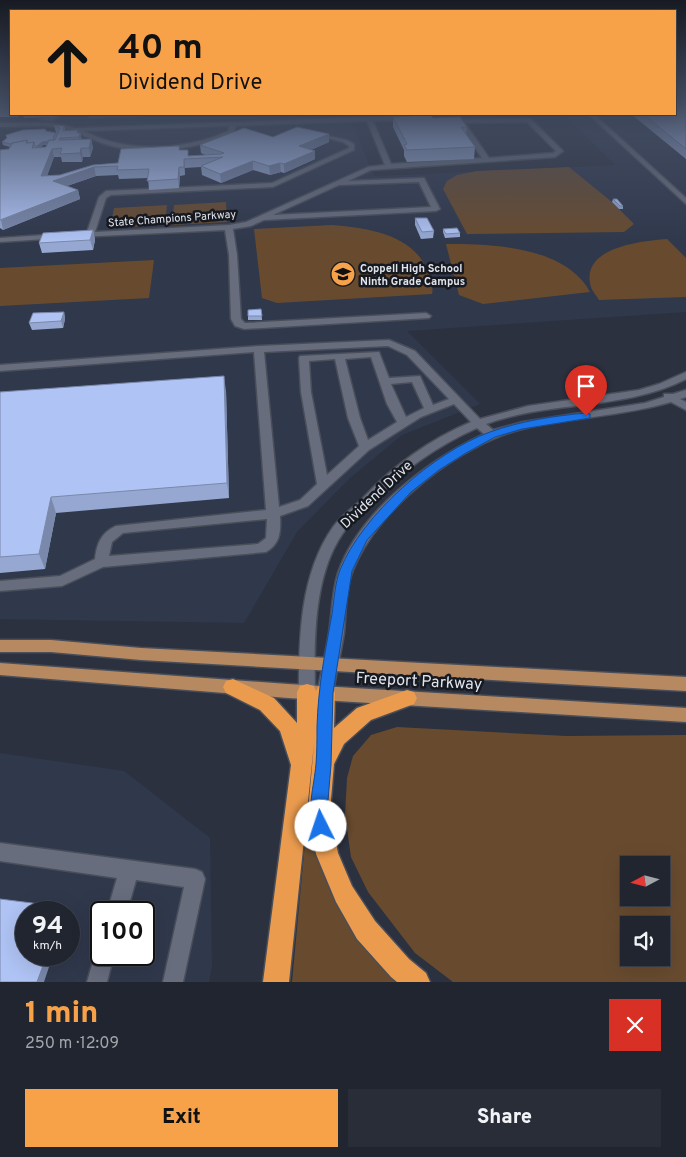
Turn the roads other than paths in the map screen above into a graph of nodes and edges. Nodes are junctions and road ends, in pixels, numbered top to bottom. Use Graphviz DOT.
graph roads {
  1 [pos="348,150"];
  2 [pos="382,150"];
  3 [pos="479,150"];
  4 [pos="559,150"];
  5 [pos="630,150"];
  6 [pos="485,160"];
  7 [pos="389,167"];
  8 [pos="335,183"];
  9 [pos="686,202"];
  10 [pos="259,218"];
  11 [pos="228,227"];
  12 [pos="90,234"];
  13 [pos="72,235"];
  14 [pos="63,236"];
  15 [pos="0,240"];
  16 [pos="426,316"];
  17 [pos="259,349"];
  18 [pos="339,356"];
  19 [pos="0,368"];
  20 [pos="686,375"];
  21 [pos="385,382"];
  22 [pos="659,388"];
  23 [pos="686,392"];
  24 [pos="672,399"];
  25 [pos="455,400"];
  26 [pos="686,407"];
  27 [pos="430,410"];
  28 [pos="404,423"];
  29 [pos="478,423"];
  30 [pos="492,435"];
  31 [pos="365,447"];
  32 [pos="323,485"];
  33 [pos="273,514"];
  34 [pos="100,562"];
  35 [pos="0,586"];
  36 [pos="0,646"];
  37 [pos="307,662"];
  38 [pos="330,664"];
  39 [pos="0,669"];
  40 [pos="686,684"];
  41 [pos="233,687"];
  42 [pos="316,693"];
  43 [pos="407,698"];
  44 [pos="686,715"];
  45 [pos="312,765"];
  46 [pos="0,852"];
  47 [pos="129,870"];
  48 [pos="120,901"];
  49 [pos="101,966"];
  50 [pos="97,982"];
  51 [pos="173,982"];
  52 [pos="276,982"];
  53 [pos="417,982"];
  1 -- 12 [label="street"];
  2 -- 7 [label="street"];
  3 -- 6 [label="street"];
  4 -- 6 [label="street, State Champions Parkway"];
  5 -- 9 [label="street"];
  6 -- 7 [label="street, State Champions Parkway"];
  7 -- 8 [label="street, State Champions Parkway"];
  8 -- 10 [label="street, State Champions Parkway"];
  8 -- 10 [label="street"];
  10 -- 11 [label="street, State Champions Parkway"];
  11 -- 12 [label="street, State Champions Parkway"];
  11 -- 16 [label="street"];
  12 -- 13 [label="street, State Champions Parkway"];
  14 -- 15 [label="street"];
  17 -- 19 [label="street"];
  17 -- 25 [label="street"];
  17 -- 33 [label="street"];
  18 -- 21 [label="street"];
  18 -- 31 [label="street"];
  18 -- 32 [label="street"];
  20 -- 22 [label="street, Dividend Drive"];
  21 -- 27 [label="street"];
  21 -- 28 [label="street"];
  22 -- 24 [label="street"];
  22 -- 29 [label="street, Dividend Drive"];
  23 -- 24 [label="street, Dividend Drive"];
  24 -- 26 [label="street"];
  24 -- 30 [label="street, Dividend Drive"];
  25 -- 27 [label="street"];
  25 -- 29 [label="street"];
  27 -- 28 [label="street"];
  28 -- 31 [label="street"];
  29 -- 30 [label="street"];
  29 -- 37 [label="street, Dividend Drive"];
  30 -- 38 [label="street, Dividend Drive"];
  31 -- 32 [label="street"];
  32 -- 33 [label="street"];
  33 -- 34 [label="street"];
  33 -- 34 [label="street"];
  34 -- 35 [label="street"];
  36 -- 37 [label="main road, Freeport Parkway"];
  37 -- 38 [label="main road, Freeport Parkway"];
  37 -- 42 [label="street, Dividend Drive"];
  38 -- 40 [label="main road, Freeport Parkway"];
  38 -- 42 [label="street, Dividend Drive"];
  39 -- 41 [label="main road, Freeport Parkway"];
  41 -- 42 [label="main road, Freeport Parkway"];
  41 -- 45 [label="highway"];
  42 -- 43 [label="main road, Freeport Parkway"];
  42 -- 45 [label="highway"];
  43 -- 44 [label="main road, Freeport Parkway"];
  43 -- 45 [label="highway"];
  45 -- 52 [label="highway"];
  45 -- 53 [label="highway"];
  46 -- 47 [label="street"];
  47 -- 48 [label="street"];
  47 -- 51 [label="street"];
  49 -- 50 [label="street"];
}
